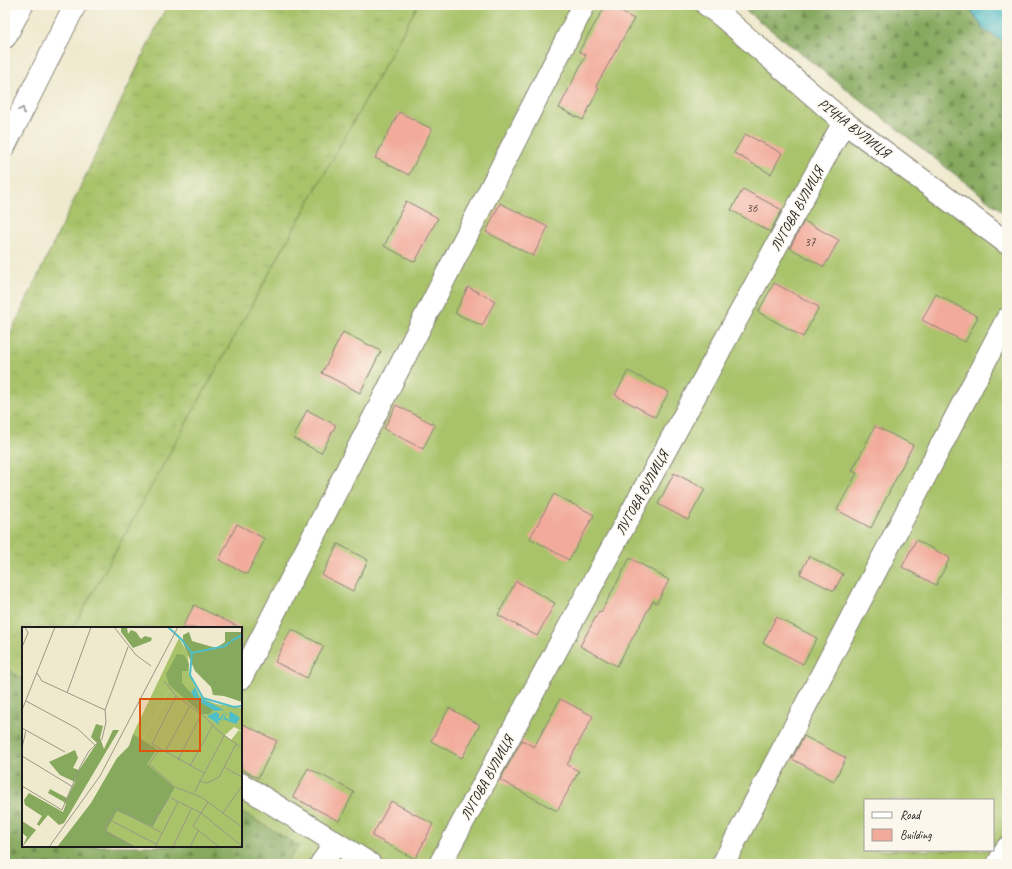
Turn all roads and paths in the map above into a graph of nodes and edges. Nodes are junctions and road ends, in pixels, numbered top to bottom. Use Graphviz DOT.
graph roads {
  1 [pos="22,5"];
  2 [pos="75,5"];
  3 [pos="584,5"];
  4 [pos="707,5"];
  5 [pos="5,37"];
  6 [pos="844,122"];
  7 [pos="5,145"];
  8 [pos="1007,242"];
  9 [pos="1007,319"];
  10 [pos="242,676"];
  11 [pos="242,785"];
  12 [pos="336,843"];
  13 [pos="1007,848"];
  14 [pos="321,864"];
  15 [pos="370,864"];
  16 [pos="440,864"];
  17 [pos="723,864"];
  18 [pos="998,864"];
  1 -- 5 [label="main road"];
  7 -- 2 [label="main road, one-way"];
  3 -- 10 [label="main road"];
  4 -- 6 [label="main road, РІЧНА ВУЛИЦЯ"];
  6 -- 8 [label="main road, РІЧНА ВУЛИЦЯ"];
  6 -- 16 [label="main road, ЛУГОВА ВУЛИЦЯ"];
  9 -- 17 [label="main road"];
  11 -- 12 [label="main road"];
  12 -- 14 [label="main road"];
  12 -- 15 [label="main road"];
  13 -- 18 [label="main road"];
}
